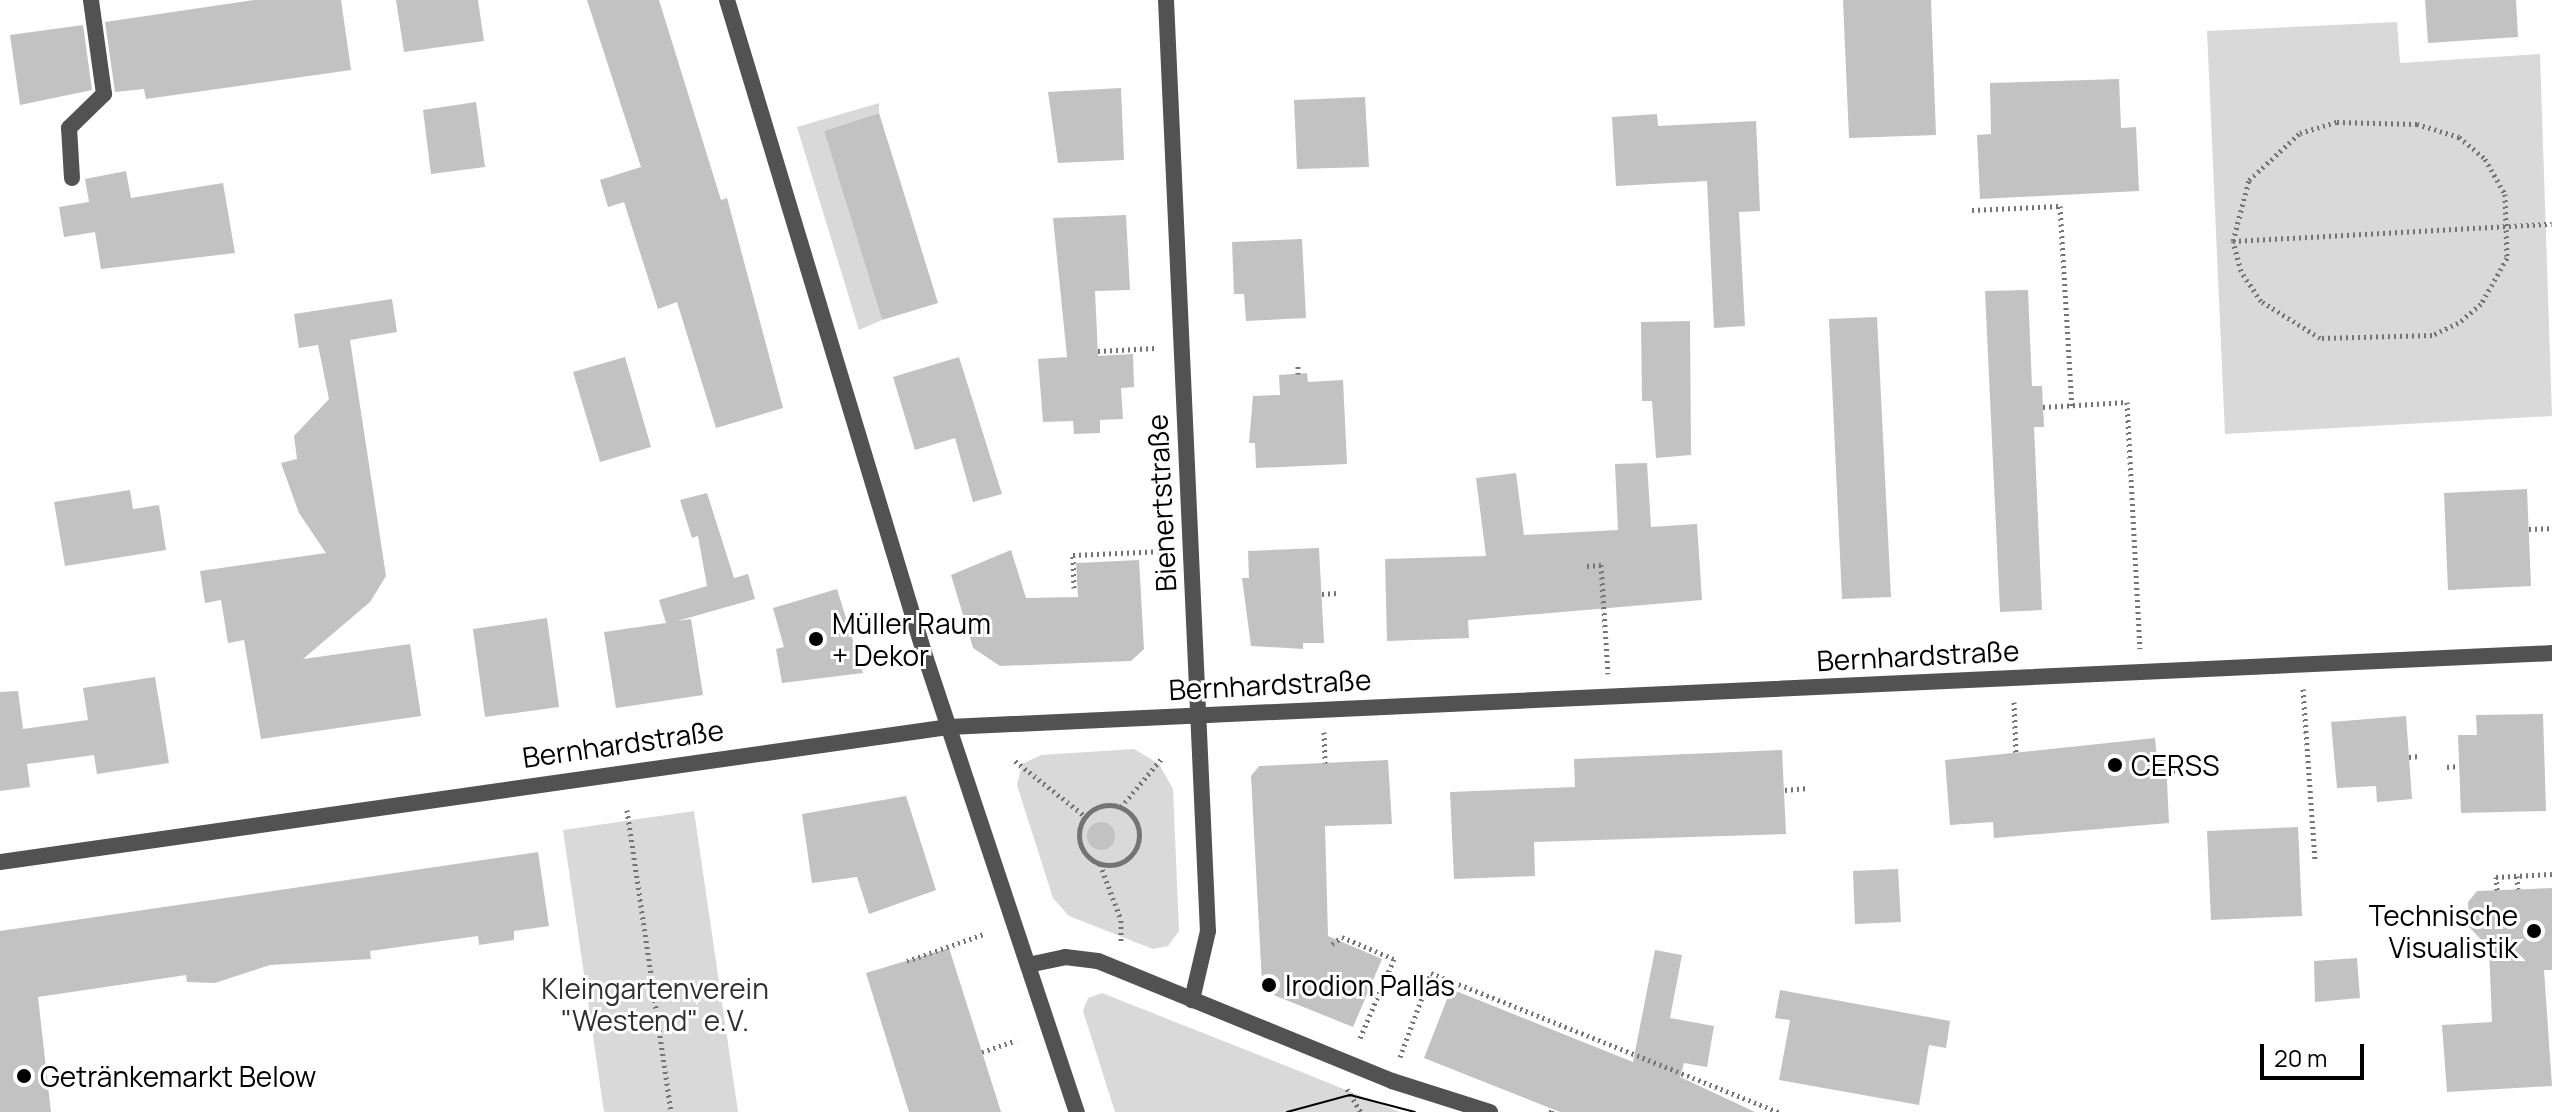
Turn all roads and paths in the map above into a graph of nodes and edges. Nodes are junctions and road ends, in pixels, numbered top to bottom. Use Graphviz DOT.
graph roads {
  1 [pos="91,0"];
  2 [pos="727,0"];
  3 [pos="1166,0"];
  4 [pos="72,178"];
  5 [pos="1972,210"];
  6 [pos="2552,224"];
  7 [pos="2511,226"];
  8 [pos="2233,241"];
  9 [pos="1157,348"];
  10 [pos="1098,351"];
  11 [pos="1298,364"];
  12 [pos="1298,374"];
  13 [pos="2072,406"];
  14 [pos="2043,407"];
  15 [pos="2552,528"];
  16 [pos="2529,529"];
  17 [pos="1166,551"];
  18 [pos="1587,566"];
  19 [pos="1074,588"];
  20 [pos="1336,593"];
  21 [pos="1322,594"];
  22 [pos="2139,637"];
  23 [pos="1607,650"];
  24 [pos="2552,653"];
  25 [pos="2301,664"];
  26 [pos="2013,677"];
  27 [pos="1197,713"];
  28 [pos="949,727"];
  29 [pos="2016,755"];
  30 [pos="2419,756"];
  31 [pos="2409,757"];
  32 [pos="1162,758"];
  33 [pos="1015,761"];
  34 [pos="2459,766"];
  35 [pos="2447,767"];
  36 [pos="2186,770"];
  37 [pos="2167,771"];
  38 [pos="1808,788"];
  39 [pos="1785,790"];
  40 [pos="1121,807"];
  41 [pos="627,810"];
  42 [pos="1085,816"];
  43 [pos="2315,860"];
  44 [pos="0,862"];
  45 [pos="1100,864"];
  46 [pos="2552,874"];
  47 [pos="2517,876"];
  48 [pos="2518,889"];
  49 [pos="2497,890"];
  50 [pos="984,934"];
  51 [pos="1332,944"];
  52 [pos="1121,945"];
  53 [pos="907,961"];
  54 [pos="1028,965"];
  55 [pos="1192,1000"];
  56 [pos="1360,1038"];
  57 [pos="1016,1040"];
  58 [pos="982,1052"];
  59 [pos="1344,1079"];
  60 [pos="1392,1081"];
  61 [pos="671,1112"];
  62 [pos="1077,1112"];
  63 [pos="1361,1112"];
  64 [pos="1490,1112"];
  65 [pos="1779,1112"];
  1 -- 4 [label="street"];
  2 -- 28 [label="street"];
  3 -- 27 [label="street, Bienertstraße"];
  5 -- 13 [label="path"];
  6 -- 7 [label="path"];
  7 -- 8 [label="path"];
  7 -- 8 [label="path"];
  7 -- 8 [label="path"];
  9 -- 10 [label="path"];
  11 -- 12 [label="path"];
  13 -- 14 [label="path"];
  13 -- 22 [label="path"];
  15 -- 16 [label="path"];
  17 -- 19 [label="path"];
  18 -- 23 [label="path"];
  20 -- 21 [label="path"];
  24 -- 25 [label="street, Bernhardstraße"];
  25 -- 26 [label="street, Bernhardstraße"];
  25 -- 43 [label="path"];
  26 -- 27 [label="street, Bernhardstraße"];
  26 -- 29 [label="path"];
  27 -- 28 [label="street, Bernhardstraße"];
  27 -- 55 [label="street, Bienertstraße"];
  28 -- 44 [label="street, Bernhardstraße"];
  28 -- 54 [label="street"];
  30 -- 31 [label="path"];
  32 -- 40 [label="path"];
  33 -- 42 [label="path"];
  34 -- 35 [label="path"];
  36 -- 37 [label="path"];
  38 -- 39 [label="path"];
  40 -- 42 [label="path"];
  40 -- 45 [label="path"];
  41 -- 61 [label="path"];
  42 -- 45 [label="path"];
  45 -- 52 [label="path"];
  46 -- 47 [label="path"];
  47 -- 48 [label="path"];
  47 -- 49 [label="path"];
  50 -- 53 [label="path"];
  51 -- 56 [label="path"];
  54 -- 55 [label="street"];
  54 -- 62 [label="street"];
  55 -- 60 [label="street"];
  57 -- 58 [label="path"];
  59 -- 63 [label="path"];
  60 -- 64 [label="street"];
  60 -- 65 [label="path"];
}
